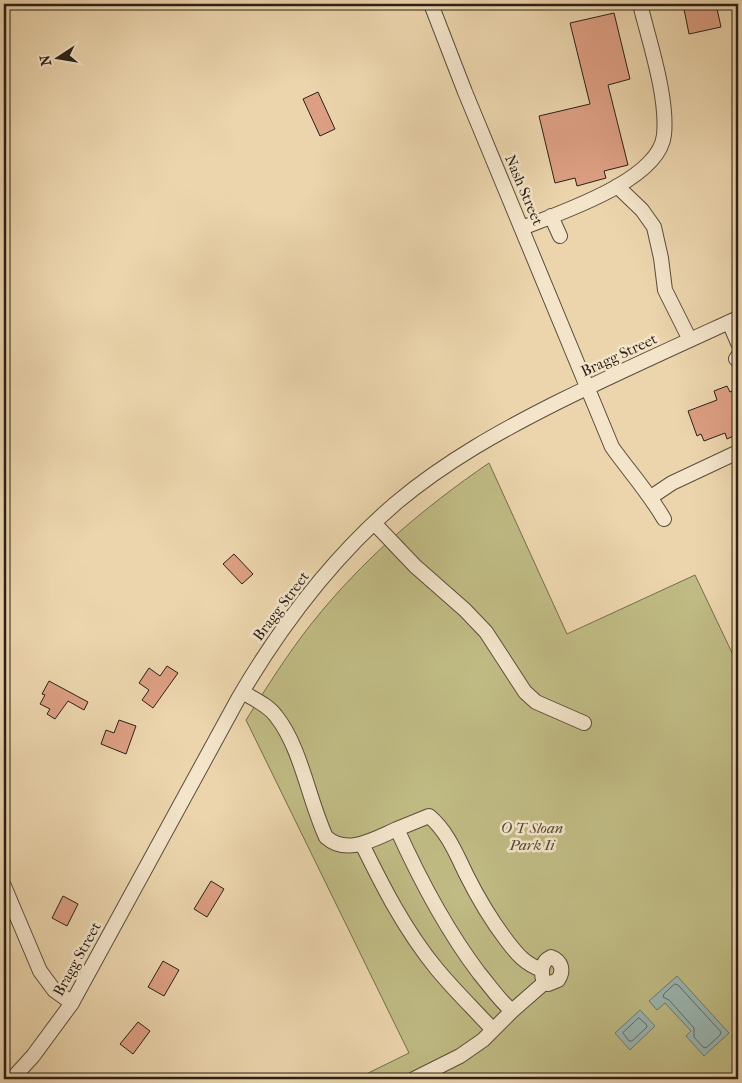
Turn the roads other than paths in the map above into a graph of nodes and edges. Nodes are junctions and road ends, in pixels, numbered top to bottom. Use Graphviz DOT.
graph roads {
  1 [pos="431,4"];
  2 [pos="640,4"];
  3 [pos="618,186"];
  4 [pos="551,216"];
  5 [pos="522,228"];
  6 [pos="560,236"];
  7 [pos="733,320"];
  8 [pos="690,340"];
  9 [pos="738,343"];
  10 [pos="587,388"];
  11 [pos="738,452"];
  12 [pos="651,497"];
  13 [pos="664,519"];
  14 [pos="375,524"];
  15 [pos="242,692"];
  16 [pos="584,723"];
  17 [pos="397,829"];
  18 [pos="362,844"];
  19 [pos="4,886"];
  20 [pos="72,1003"];
  21 [pos="512,1011"];
  22 [pos="493,1030"];
  23 [pos="12,1079"];
  24 [pos="414,1079"];
  1 -- 5 [label="street, Nash Street"];
  2 -- 3 [label="street"];
  3 -- 4 [label="street"];
  3 -- 8 [label="street"];
  4 -- 5 [label="street"];
  4 -- 6 [label="street"];
  5 -- 10 [label="street, Nash Street"];
  7 -- 8 [label="street, Bragg Street"];
  7 -- 9 [label="street"];
  8 -- 10 [label="street, Bragg Street"];
  10 -- 12 [label="street, Nash Street"];
  10 -- 14 [label="street, Bragg Street"];
  11 -- 12 [label="street"];
  12 -- 13 [label="street, Nash Street"];
  14 -- 15 [label="street, Bragg Street"];
  14 -- 16 [label="street"];
  15 -- 18 [label="street"];
  15 -- 20 [label="street, Bragg Street"];
  17 -- 18 [label="street"];
  17 -- 21 [label="street"];
  17 -- 21 [label="street"];
  18 -- 22 [label="street"];
  19 -- 20 [label="street"];
  20 -- 23 [label="street, Bragg Street"];
  21 -- 22 [label="street"];
  22 -- 24 [label="street"];
}
